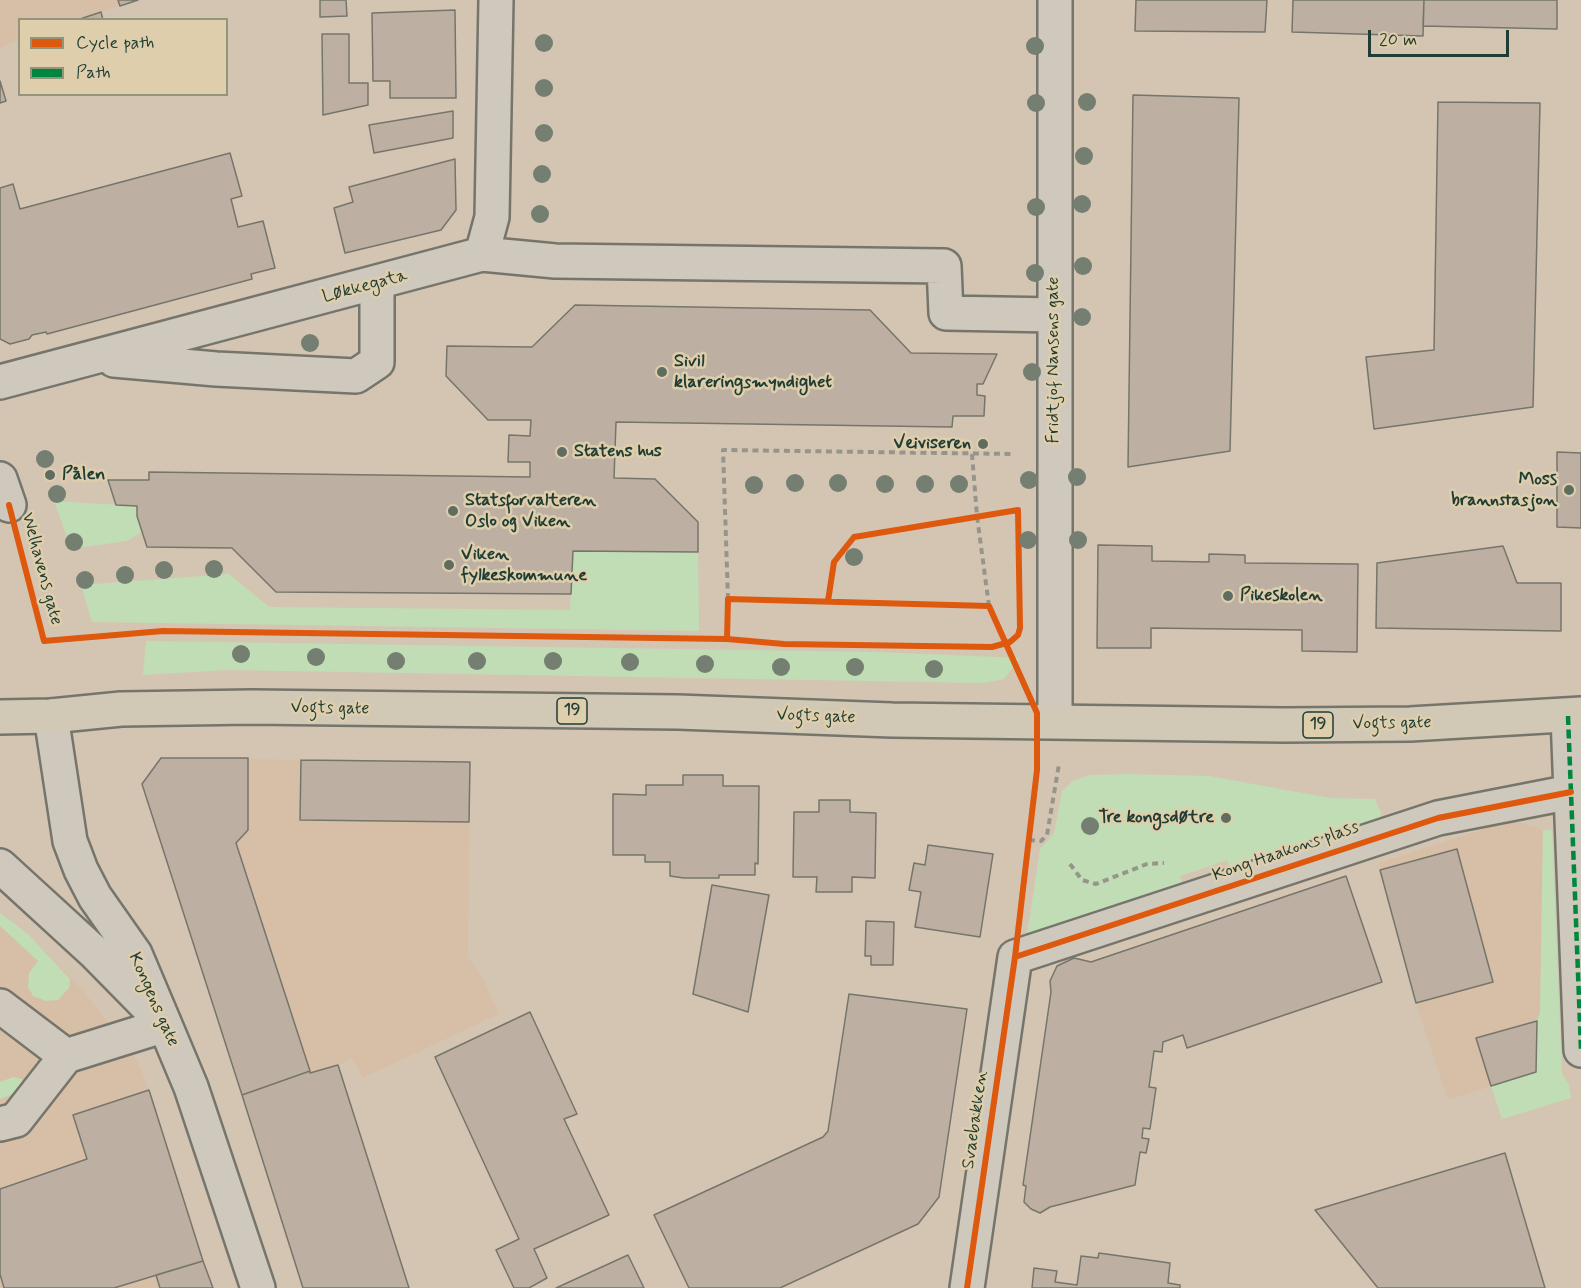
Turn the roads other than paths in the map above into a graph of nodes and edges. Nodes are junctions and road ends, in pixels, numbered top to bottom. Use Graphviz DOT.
graph roads {
  1 [pos="496,0"];
  2 [pos="1055,0"];
  3 [pos="482,255"];
  4 [pos="377,284"];
  5 [pos="1054,315"];
  6 [pos="92,358"];
  7 [pos="0,382"];
  8 [pos="1574,715"];
  9 [pos="51,716"];
  10 [pos="0,717"];
  11 [pos="1055,721"];
  12 [pos="0,741"];
  13 [pos="1571,792"];
  14 [pos="0,866"];
  15 [pos="1015,957"];
  16 [pos="0,1006"];
  17 [pos="165,1025"];
  18 [pos="1581,1050"];
  19 [pos="66,1056"];
  20 [pos="0,1124"];
  21 [pos="258,1288"];
  22 [pos="967,1288"];
  1 -- 3 [label="street"];
  2 -- 5 [label="street, Fridtjof Nansens gate"];
  3 -- 4 [label="street, Løkkegata"];
  3 -- 5 [label="street"];
  4 -- 6 [label="street, Løkkegata"];
  4 -- 6 [label="street"];
  5 -- 11 [label="street, Fridtjof Nansens gate"];
  6 -- 7 [label="street, Løkkegata"];
  8 -- 11 [label="highway, Vogts gate / 19"];
  8 -- 13 [label="street"];
  9 -- 10 [label="highway, Vogts gate / 19"];
  9 -- 11 [label="highway, Vogts gate / 19"];
  9 -- 12 [label="highway, Vogts gate / 19"];
  9 -- 17 [label="street, Kongens gate"];
  13 -- 15 [label="street, Kong Haakons plass"];
  13 -- 18 [label="street"];
  14 -- 17 [label="street"];
  15 -- 22 [label="street, Svaebakken"];
  16 -- 19 [label="street"];
  17 -- 19 [label="street"];
  17 -- 21 [label="street, Kongens gate"];
  19 -- 20 [label="street"];
}
